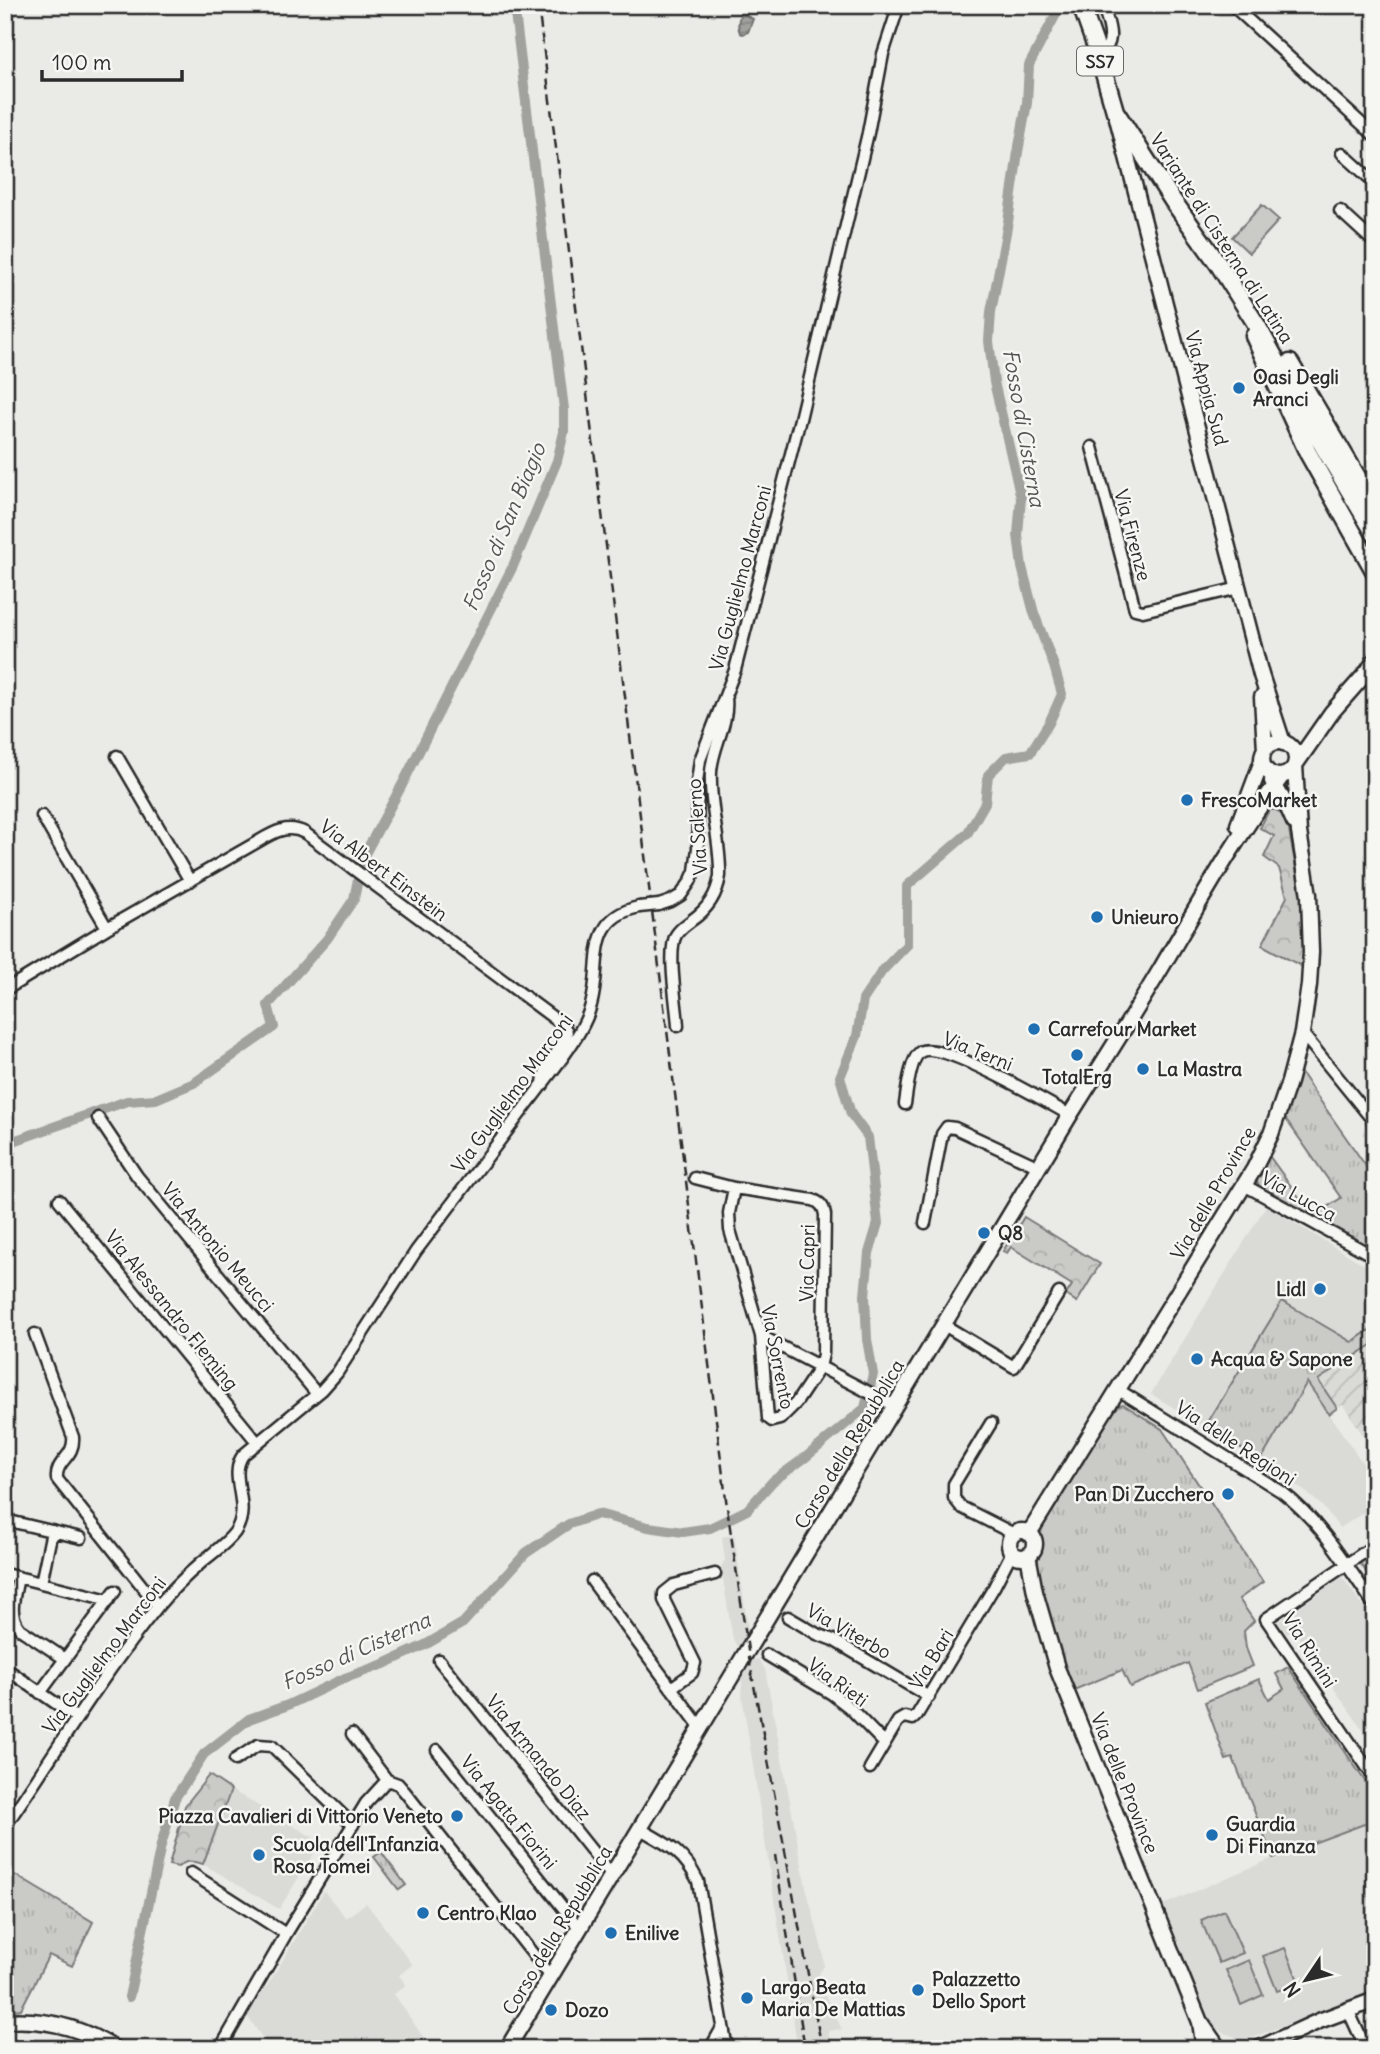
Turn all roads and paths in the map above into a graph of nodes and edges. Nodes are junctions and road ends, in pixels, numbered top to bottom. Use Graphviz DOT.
graph roads {
  1 [pos="900,5"];
  2 [pos="1103,5"];
  3 [pos="1232,5"];
  4 [pos="1082,8"];
  5 [pos="1099,56"];
  6 [pos="1115,111"];
  7 [pos="1375,135"];
  8 [pos="1342,153"];
  9 [pos="1375,183"];
  10 [pos="1340,211"];
  11 [pos="1375,243"];
  12 [pos="1217,262"];
  13 [pos="1092,447"];
  14 [pos="1375,507"];
  15 [pos="1375,534"];
  16 [pos="1375,572"];
  17 [pos="1239,588"];
  18 [pos="1373,666"];
  19 [pos="1261,675"];
  20 [pos="726,694"];
  21 [pos="1332,712"];
  22 [pos="1286,744"];
  23 [pos="117,756"];
  24 [pos="1264,761"];
  25 [pos="1295,765"];
  26 [pos="1278,781"];
  27 [pos="1287,806"];
  28 [pos="1254,814"];
  29 [pos="42,816"];
  30 [pos="1299,832"];
  31 [pos="1224,859"];
  32 [pos="190,881"];
  33 [pos="107,928"];
  34 [pos="5,989"];
  35 [pos="678,1026"];
  36 [pos="1302,1033"];
  37 [pos="543,1085"];
  38 [pos="905,1104"];
  39 [pos="1070,1115"];
  40 [pos="98,1118"];
  41 [pos="1375,1123"];
  42 [pos="1039,1167"];
  43 [pos="695,1178"];
  44 [pos="1244,1185"];
  45 [pos="734,1188"];
  46 [pos="59,1200"];
  47 [pos="925,1223"];
  48 [pos="1375,1257"];
  49 [pos="1059,1293"];
  50 [pos="944,1325"];
  51 [pos="35,1334"];
  52 [pos="761,1336"];
  53 [pos="820,1367"];
  54 [pos="1118,1389"];
  55 [pos="317,1394"];
  56 [pos="895,1406"];
  57 [pos="991,1423"];
  58 [pos="257,1442"];
  59 [pos="5,1520"];
  60 [pos="52,1531"];
  61 [pos="1021,1534"];
  62 [pos="81,1538"];
  63 [pos="1375,1545"];
  64 [pos="1012,1552"];
  65 [pos="1028,1555"];
  66 [pos="1346,1564"];
  67 [pos="5,1574"];
  68 [pos="715,1574"];
  69 [pos="18,1577"];
  70 [pos="592,1581"];
  71 [pos="40,1583"];
  72 [pos="158,1606"];
  73 [pos="1375,1606"];
  74 [pos="788,1617"];
  75 [pos="767,1655"];
  76 [pos="65,1659"];
  77 [pos="439,1660"];
  78 [pos="5,1668"];
  79 [pos="671,1688"];
  80 [pos="40,1693"];
  81 [pos="929,1697"];
  82 [pos="77,1718"];
  83 [pos="701,1728"];
  84 [pos="352,1734"];
  85 [pos="884,1743"];
  86 [pos="437,1750"];
  87 [pos="235,1760"];
  88 [pos="870,1768"];
  89 [pos="1375,1779"];
  90 [pos="387,1780"];
  91 [pos="353,1825"];
  92 [pos="5,1826"];
  93 [pos="640,1829"];
  94 [pos="191,1873"];
  95 [pos="612,1876"];
  96 [pos="580,1929"];
  97 [pos="286,1934"];
  98 [pos="551,1977"];
  99 [pos="1375,2000"];
  100 [pos="1348,2010"];
  101 [pos="5,2021"];
  102 [pos="1200,2022"];
  103 [pos="723,2026"];
  104 [pos="1285,2043"];
  105 [pos="111,2048"];
  106 [pos="220,2049"];
  107 [pos="508,2049"];
  108 [pos="710,2049"];
  109 [pos="727,2049"];
  110 [pos="1204,2049"];
  111 [pos="1219,2049"];
  112 [pos="1258,2049"];
  113 [pos="1366,2049"];
  1 -- 20 [label="street, Via Guglielmo Marconi"];
  2 -- 5 [label="street"];
  3 -- 7 [label="street"];
  4 -- 5 [label="main road, SS7"];
  5 -- 6 [label="main road, SS7"];
  6 -- 12 [label="main road, Variante di Cisterna di Latina"];
  6 -- 17 [label="main road, Via Appia Sud"];
  8 -- 9 [label="street"];
  10 -- 11 [label="street"];
  12 -- 14 [label="main road"];
  12 -- 15 [label="main road, Variante di Cisterna di Latina"];
  12 -- 16 [label="main road"];
  13 -- 17 [label="street, Via Firenze"];
  17 -- 19 [label="main road, Via Appia Sud"];
  18 -- 21 [label="main road"];
  19 -- 22 [label="main road, Via Appia Sud"];
  19 -- 24 [label="main road, Via Appia Sud"];
  20 -- 35 [label="street, Via Salerno"];
  20 -- 37 [label="street, Via Guglielmo Marconi, bridge"];
  21 -- 22 [label="main road"];
  21 -- 25 [label="main road, Corso della Repubblica"];
  22 -- 24 [label="main road"];
  22 -- 25 [label="main road, Via Appia Sud"];
  23 -- 32 [label="street"];
  24 -- 26 [label="main road"];
  24 -- 31 [label="main road, Corso della Repubblica"];
  25 -- 26 [label="main road, Corso della Repubblica"];
  25 -- 30 [label="main road, Via delle Province"];
  26 -- 27 [label="main road, Via delle Province"];
  26 -- 28 [label="main road, Corso della Repubblica"];
  27 -- 28 [label="main road"];
  27 -- 30 [label="main road, Via delle Province"];
  28 -- 31 [label="main road, Corso della Repubblica"];
  29 -- 33 [label="street"];
  30 -- 36 [label="main road, Via delle Province"];
  31 -- 39 [label="main road, Corso della Repubblica"];
  32 -- 33 [label="street, Via Albert Einstein"];
  32 -- 37 [label="street, Via Albert Einstein"];
  33 -- 34 [label="street, Via Albert Einstein"];
  36 -- 41 [label="street"];
  36 -- 44 [label="main road, Via delle Province"];
  37 -- 55 [label="street, Via Guglielmo Marconi"];
  38 -- 39 [label="street, Via Terni"];
  39 -- 42 [label="main road, Corso della Repubblica"];
  40 -- 55 [label="street, Via Antonio Meucci"];
  42 -- 47 [label="street"];
  42 -- 50 [label="main road, Corso della Repubblica"];
  43 -- 45 [label="street, Via Capri"];
  44 -- 48 [label="street, Via Lucca"];
  44 -- 54 [label="main road, Via delle Province"];
  45 -- 52 [label="street, Via Sorrento"];
  45 -- 53 [label="street, Via Capri"];
  46 -- 58 [label="street, Via Alessandro Fleming"];
  49 -- 50 [label="street"];
  50 -- 56 [label="main road, Corso della Repubblica"];
  51 -- 72 [label="street"];
  52 -- 53 [label="street"];
  52 -- 53 [label="street, Via Sorrento"];
  53 -- 56 [label="street"];
  54 -- 61 [label="main road, Via delle Province"];
  54 -- 66 [label="street, Via delle Regioni"];
  55 -- 58 [label="street, Via Guglielmo Marconi"];
  56 -- 83 [label="main road, Corso della Repubblica"];
  57 -- 61 [label="street"];
  58 -- 72 [label="street, Via Guglielmo Marconi"];
  59 -- 60 [label="street"];
  60 -- 62 [label="street"];
  60 -- 71 [label="street"];
  61 -- 64 [label="main road"];
  61 -- 65 [label="main road"];
  63 -- 66 [label="street"];
  64 -- 65 [label="main road"];
  64 -- 81 [label="street, Via Bari"];
  65 -- 102 [label="main road, Via delle Province"];
  66 -- 73 [label="street, Via delle Regioni"];
  66 -- 89 [label="street, Via Rimini"];
  67 -- 69 [label="street"];
  68 -- 79 [label="street"];
  69 -- 71 [label="street"];
  69 -- 76 [label="street"];
  70 -- 79 [label="street"];
  71 -- 76 [label="street"];
  72 -- 82 [label="street, Via Guglielmo Marconi"];
  74 -- 81 [label="street, Via Viterbo"];
  75 -- 85 [label="street, Via Rieti"];
  76 -- 80 [label="street"];
  77 -- 95 [label="street, Via Armando Diaz"];
  78 -- 80 [label="street"];
  79 -- 83 [label="street"];
  80 -- 82 [label="street"];
  81 -- 85 [label="street, Via Bari"];
  82 -- 92 [label="street, Via Guglielmo Marconi"];
  83 -- 93 [label="main road, Corso della Repubblica"];
  84 -- 90 [label="street"];
  85 -- 88 [label="street, Via Bari"];
  86 -- 96 [label="street, Via Agata Fiorini"];
  87 -- 91 [label="street"];
  90 -- 91 [label="street"];
  90 -- 98 [label="street"];
  91 -- 97 [label="street"];
  93 -- 95 [label="main road, Corso della Repubblica"];
  93 -- 103 [label="street"];
  94 -- 97 [label="street"];
  95 -- 96 [label="main road, Corso della Repubblica"];
  96 -- 98 [label="main road, Corso della Repubblica"];
  97 -- 106 [label="street"];
  98 -- 107 [label="main road, Corso della Repubblica"];
  99 -- 100 [label="main road"];
  100 -- 104 [label="main road"];
  100 -- 113 [label="street"];
  101 -- 105 [label="main road"];
  102 -- 110 [label="main road, Via delle Province"];
  102 -- 111 [label="main road, Via delle Province"];
  103 -- 108 [label="street"];
  103 -- 109 [label="street"];
  104 -- 112 [label="main road"];
}
